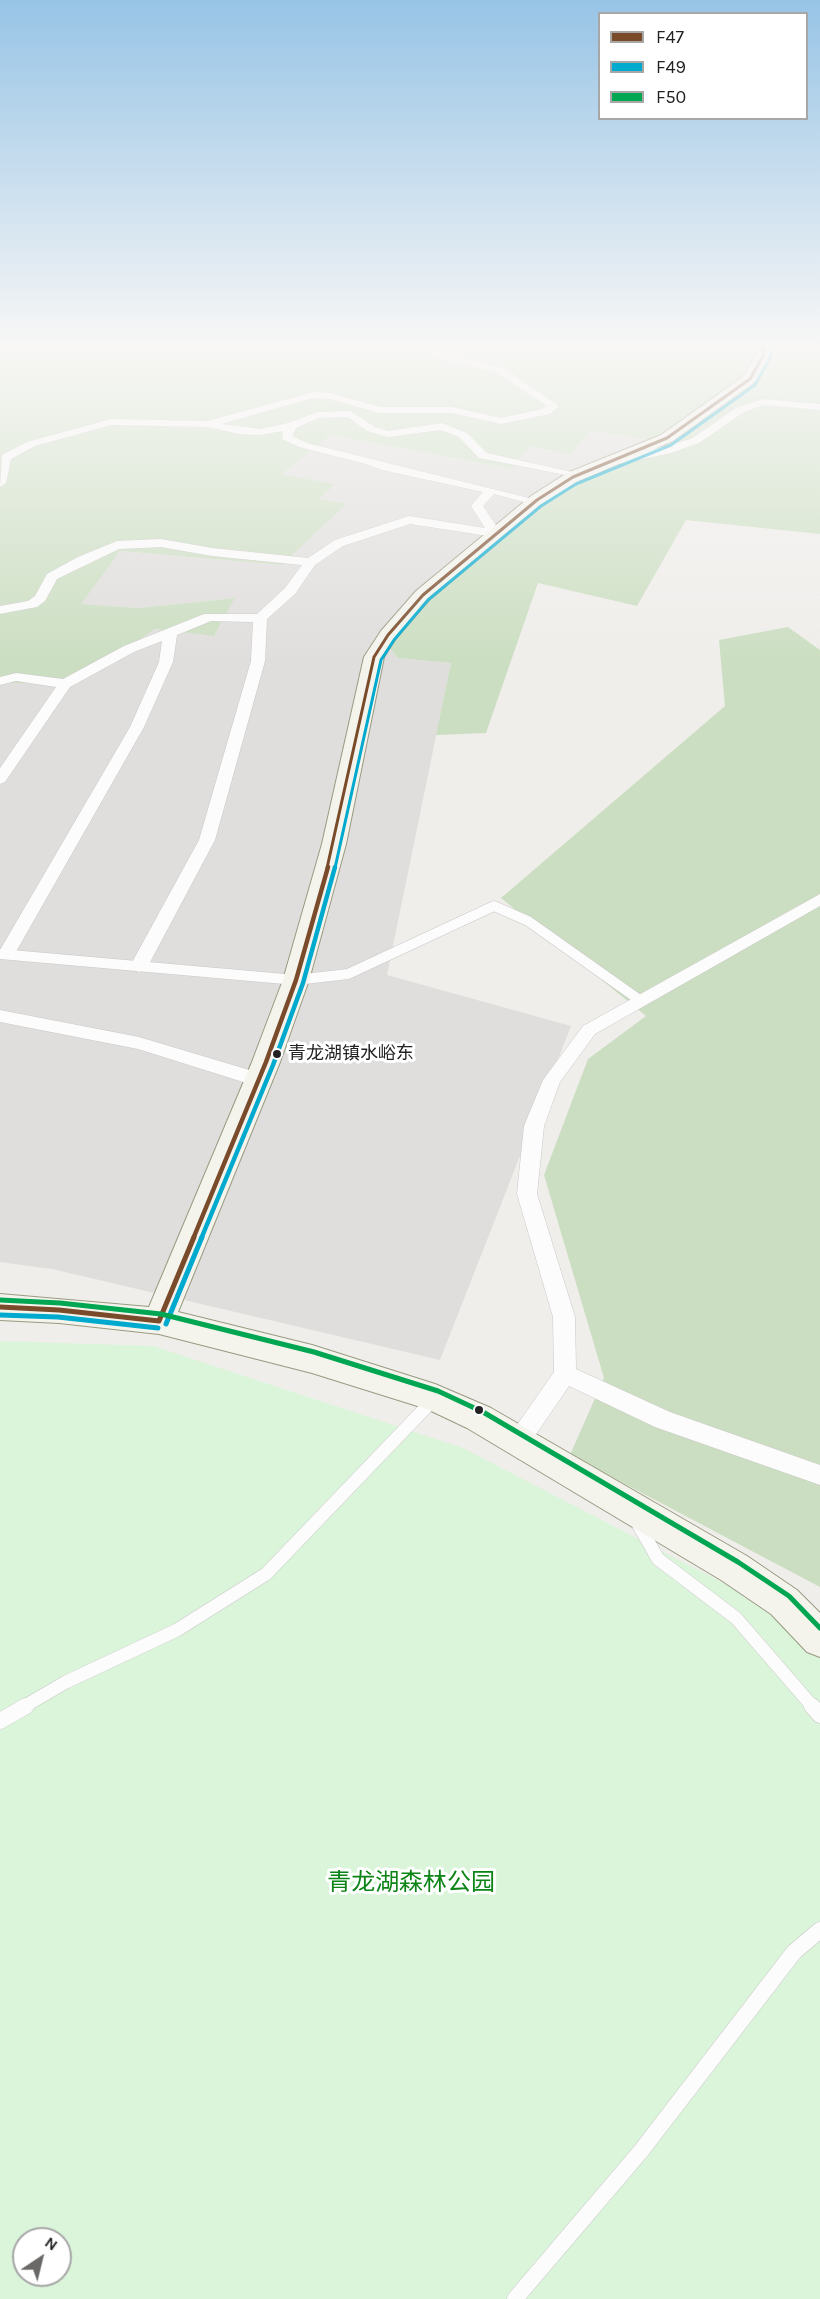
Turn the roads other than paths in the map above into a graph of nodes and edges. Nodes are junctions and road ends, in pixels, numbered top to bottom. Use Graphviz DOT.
graph roads {
  1 [pos="22,450"];
  2 [pos="325,450"];
  3 [pos="478,450"];
  4 [pos="638,450"];
  5 [pos="669,450"];
  6 [pos="609,463"];
  7 [pos="577,476"];
  8 [pos="0,483"];
  9 [pos="491,490"];
  10 [pos="535,501"];
  11 [pos="495,533"];
  12 [pos="310,562"];
  13 [pos="0,610"];
  14 [pos="260,618"];
  15 [pos="170,633"];
  16 [pos="0,681"];
  17 [pos="65,684"];
  18 [pos="0,778"];
  19 [pos="820,899"];
  20 [pos="4,953"];
  21 [pos="139,966"];
  22 [pos="296,980"];
  23 [pos="641,1001"];
  24 [pos="0,1016"];
  25 [pos="259,1080"];
  26 [pos="0,1307"];
  27 [pos="159,1321"];
  28 [pos="565,1374"];
  29 [pos="435,1398"];
  30 [pos="518,1442"];
  31 [pos="820,1475"];
  32 [pos="630,1508"];
  33 [pos="820,1639"];
  34 [pos="820,1714"];
  35 [pos="0,1721"];
  36 [pos="820,1930"];
  37 [pos="515,2299"];
  1 -- 8 [label="street"];
  2 -- 9 [label="street"];
  3 -- 7 [label="street"];
  4 -- 6 [label="main road"];
  5 -- 6 [label="street"];
  6 -- 7 [label="main road"];
  7 -- 10 [label="main road"];
  9 -- 10 [label="street"];
  9 -- 11 [label="street"];
  10 -- 11 [label="main road"];
  11 -- 12 [label="street"];
  11 -- 22 [label="main road"];
  12 -- 13 [label="street"];
  12 -- 14 [label="street"];
  14 -- 15 [label="street"];
  14 -- 21 [label="street"];
  15 -- 17 [label="street"];
  15 -- 20 [label="street"];
  16 -- 17 [label="street"];
  17 -- 18 [label="street"];
  19 -- 23 [label="street"];
  20 -- 21 [label="lane"];
  21 -- 22 [label="lane"];
  22 -- 23 [label="lane"];
  22 -- 25 [label="main road"];
  23 -- 28 [label="street"];
  24 -- 25 [label="street"];
  25 -- 27 [label="main road"];
  26 -- 27 [label="main road"];
  27 -- 29 [label="main road"];
  28 -- 30 [label="street"];
  28 -- 31 [label="street"];
  29 -- 30 [label="main road"];
  29 -- 35 [label="lane"];
  30 -- 32 [label="main road"];
  32 -- 33 [label="main road"];
  32 -- 34 [label="lane"];
  36 -- 37 [label="lane"];
}
